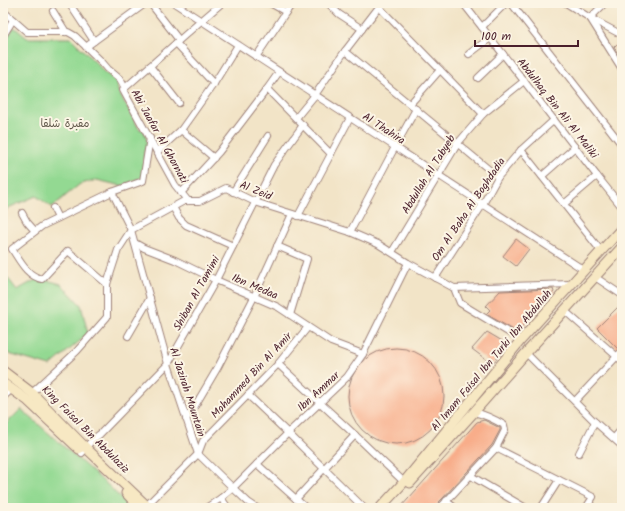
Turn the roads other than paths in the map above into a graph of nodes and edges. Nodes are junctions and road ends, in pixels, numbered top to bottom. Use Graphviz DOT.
graph roads {
  1 [pos="69,3"];
  2 [pos="146,3"];
  3 [pos="150,3"];
  4 [pos="174,3"];
  5 [pos="222,3"];
  6 [pos="270,3"];
  7 [pos="293,3"];
  8 [pos="328,3"];
  9 [pos="463,3"];
  10 [pos="506,3"];
  11 [pos="511,3"];
  12 [pos="566,3"];
  13 [pos="605,3"];
  14 [pos="380,5"];
  15 [pos="3,11"];
  16 [pos="53,11"];
  17 [pos="286,12"];
  18 [pos="590,18"];
  19 [pos="13,20"];
  20 [pos="201,21"];
  21 [pos="482,27"];
  22 [pos="362,29"];
  23 [pos="66,32"];
  24 [pos="622,35"];
  25 [pos="3,36"];
  26 [pos="490,38"];
  27 [pos="94,41"];
  28 [pos="178,41"];
  29 [pos="238,45"];
  30 [pos="86,47"];
  31 [pos="345,51"];
  32 [pos="469,54"];
  33 [pos="503,54"];
  34 [pos="256,57"];
  35 [pos="150,66"];
  36 [pos="622,69"];
  37 [pos="440,70"];
  38 [pos="279,72"];
  39 [pos="478,78"];
  40 [pos="524,81"];
  41 [pos="214,84"];
  42 [pos="125,88"];
  43 [pos="267,89"];
  44 [pos="315,95"];
  45 [pos="179,103"];
  46 [pos="410,104"];
  47 [pos="416,109"];
  48 [pos="483,114"];
  49 [pos="296,118"];
  50 [pos="350,118"];
  51 [pos="554,120"];
  52 [pos="303,125"];
  53 [pos="181,130"];
  54 [pos="268,136"];
  55 [pos="150,138"];
  56 [pos="458,143"];
  57 [pos="622,145"];
  58 [pos="395,147"];
  59 [pos="575,147"];
  60 [pos="521,150"];
  61 [pos="157,152"];
  62 [pos="331,154"];
  63 [pos="214,158"];
  64 [pos="438,175"];
  65 [pos="542,176"];
  66 [pos="597,176"];
  67 [pos="498,177"];
  68 [pos="112,192"];
  69 [pos="233,192"];
  70 [pos="182,193"];
  71 [pos="188,201"];
  72 [pos="255,202"];
  73 [pos="483,204"];
  74 [pos="564,204"];
  75 [pos="173,207"];
  76 [pos="622,207"];
  77 [pos="53,208"];
  78 [pos="22,213"];
  79 [pos="295,215"];
  80 [pos="58,218"];
  81 [pos="622,228"];
  82 [pos="131,230"];
  83 [pos="35,231"];
  84 [pos="350,232"];
  85 [pos="135,243"];
  86 [pos="233,246"];
  87 [pos="277,246"];
  88 [pos="622,247"];
  89 [pos="601,251"];
  90 [pos="392,252"];
  91 [pos="408,263"];
  92 [pos="584,270"];
  93 [pos="595,277"];
  94 [pos="434,278"];
  95 [pos="216,280"];
  96 [pos="107,284"];
  97 [pos="571,284"];
  98 [pos="454,288"];
  99 [pos="622,295"];
  100 [pos="254,297"];
  101 [pos="150,298"];
  102 [pos="565,311"];
  103 [pos="290,315"];
  104 [pos="308,327"];
  105 [pos="128,336"];
  106 [pos="521,340"];
  107 [pos="622,351"];
  108 [pos="526,352"];
  109 [pos="363,354"];
  110 [pos="617,357"];
  111 [pos="622,361"];
  112 [pos="168,364"];
  113 [pos="278,364"];
  114 [pos="3,371"];
  115 [pos="3,383"];
  116 [pos="11,390"];
  117 [pos="32,393"];
  118 [pos="248,395"];
  119 [pos="3,396"];
  120 [pos="575,401"];
  121 [pos="321,402"];
  122 [pos="474,412"];
  123 [pos="186,419"];
  124 [pos="595,422"];
  125 [pos="622,429"];
  126 [pos="288,432"];
  127 [pos="355,435"];
  128 [pos="614,438"];
  129 [pos="622,446"];
  130 [pos="496,448"];
  131 [pos="84,450"];
  132 [pos="579,453"];
  133 [pos="198,454"];
  134 [pos="257,464"];
  135 [pos="325,468"];
  136 [pos="471,476"];
  137 [pos="559,480"];
  138 [pos="404,482"];
  139 [pos="233,488"];
  140 [pos="221,498"];
  141 [pos="296,499"];
  142 [pos="446,501"];
  143 [pos="145,507"];
  144 [pos="206,508"];
  145 [pos="228,508"];
  146 [pos="257,508"];
  147 [pos="306,508"];
  148 [pos="364,508"];
  149 [pos="380,508"];
  150 [pos="388,508"];
  151 [pos="440,508"];
  152 [pos="456,508"];
  153 [pos="526,508"];
  154 [pos="541,508"];
  155 [pos="586,508"];
  1 -- 27 [label="street"];
  2 -- 27 [label="street"];
  3 -- 28 [label="street"];
  4 -- 20 [label="street, Al Thahira"];
  5 -- 20 [label="street"];
  6 -- 17 [label="street"];
  7 -- 17 [label="street"];
  8 -- 22 [label="street"];
  9 -- 21 [label="street, Abdulhaq Bin Ali Al Maliki"];
  10 -- 21 [label="street"];
  11 -- 57 [label="street"];
  12 -- 18 [label="street"];
  13 -- 18 [label="street"];
  14 -- 22 [label="street"];
  14 -- 37 [label="street"];
  15 -- 19 [label="street"];
  16 -- 23 [label="street"];
  17 -- 34 [label="street"];
  18 -- 24 [label="street"];
  18 -- 36 [label="street"];
  19 -- 23 [label="street"];
  19 -- 25 [label="street"];
  20 -- 28 [label="street"];
  20 -- 29 [label="street, Al Thahira"];
  21 -- 26 [label="street, Abdulhaq Bin Ali Al Maliki"];
  22 -- 31 [label="street"];
  23 -- 30 [label="street, Abi Jaafar Al Ghornati"];
  26 -- 32 [label="street"];
  26 -- 33 [label="street, Abdulhaq Bin Ali Al Maliki"];
  27 -- 30 [label="street"];
  28 -- 35 [label="street"];
  28 -- 41 [label="street"];
  29 -- 34 [label="street, Al Thahira"];
  29 -- 41 [label="street"];
  30 -- 42 [label="street, Abi Jaafar Al Ghornati"];
  31 -- 44 [label="street"];
  31 -- 46 [label="street"];
  33 -- 39 [label="street"];
  33 -- 40 [label="street, Abdulhaq Bin Ali Al Maliki"];
  34 -- 38 [label="street, Al Thahira"];
  35 -- 42 [label="street"];
  35 -- 45 [label="street"];
  37 -- 46 [label="street"];
  37 -- 48 [label="street"];
  38 -- 43 [label="street"];
  38 -- 44 [label="street, Al Thahira"];
  40 -- 48 [label="street, Abdullah Al Tabyeb"];
  40 -- 51 [label="street, Abdulhaq Bin Ali Al Maliki"];
  41 -- 53 [label="street"];
  42 -- 55 [label="street, Abi Jaafar Al Ghornati"];
  43 -- 49 [label="street"];
  43 -- 63 [label="street"];
  44 -- 49 [label="street"];
  44 -- 50 [label="street, Al Thahira"];
  46 -- 47 [label="street"];
  47 -- 56 [label="street"];
  47 -- 58 [label="street"];
  48 -- 56 [label="street, Abdullah Al Tabyeb"];
  49 -- 52 [label="street"];
  50 -- 58 [label="street, Al Thahira"];
  50 -- 62 [label="street"];
  51 -- 59 [label="street, Abdulhaq Bin Ali Al Maliki"];
  51 -- 60 [label="street, Om Al Baha Al Boghdadia"];
  52 -- 62 [label="street"];
  52 -- 72 [label="street, Shiban Al Tamimi"];
  53 -- 61 [label="street"];
  53 -- 63 [label="street"];
  54 -- 69 [label="street"];
  55 -- 61 [label="street, Abi Jaafar Al Ghornati"];
  55 -- 68 [label="street"];
  56 -- 64 [label="street, Abdullah Al Tabyeb"];
  56 -- 67 [label="street"];
  58 -- 64 [label="street, Al Thahira"];
  58 -- 84 [label="street"];
  59 -- 65 [label="street"];
  59 -- 66 [label="street, Abdulhaq Bin Ali Al Maliki"];
  60 -- 65 [label="street"];
  60 -- 67 [label="street, Om Al Baha Al Boghdadia"];
  61 -- 70 [label="street, Abi Jaafar Al Ghornati"];
  62 -- 79 [label="street"];
  63 -- 70 [label="street"];
  64 -- 73 [label="street, Al Thahira"];
  64 -- 90 [label="street, Abdullah Al Tabyeb"];
  65 -- 74 [label="street"];
  66 -- 74 [label="street"];
  66 -- 76 [label="street, Abdulhaq Bin Ali Al Maliki"];
  67 -- 73 [label="street, Om Al Baha Al Boghdadia"];
  68 -- 80 [label="street"];
  68 -- 82 [label="street, Al Jazirah Mountain"];
  69 -- 71 [label="street, Al Zeid"];
  69 -- 72 [label="street, Al Zeid"];
  70 -- 71 [label="street, Abi Jaafar Al Ghornati"];
  71 -- 75 [label="street, Al Zeid"];
  72 -- 79 [label="street, Al Zeid"];
  72 -- 86 [label="street, Shiban Al Tamimi"];
  73 -- 92 [label="street, Al Thahira"];
  73 -- 94 [label="street, Om Al Baha Al Boghdadia"];
  74 -- 89 [label="street"];
  75 -- 82 [label="street, Al Zeid"];
  75 -- 86 [label="street"];
  77 -- 80 [label="street"];
  78 -- 83 [label="street"];
  79 -- 84 [label="street, Al Zeid"];
  79 -- 87 [label="street"];
  80 -- 83 [label="street"];
  81 -- 89 [label="main road, Al Imam Faisal Ibn Turki Ibn Abdullah"];
  82 -- 85 [label="street, Al Jazirah Mountain"];
  82 -- 96 [label="street, Al Zeid"];
  83 -- 96 [label="street"];
  84 -- 90 [label="street, Al Zeid"];
  85 -- 95 [label="street, Ibn Medaa"];
  85 -- 101 [label="street, Al Jazirah Mountain"];
  86 -- 95 [label="street, Shiban Al Tamimi"];
  87 -- 100 [label="street"];
  87 -- 103 [label="street"];
  88 -- 93 [label="main road, Al Imam Faisal Ibn Turki Ibn Abdullah"];
  89 -- 92 [label="main road, Al Imam Faisal Ibn Turki Ibn Abdullah"];
  90 -- 91 [label="street, Al Zeid"];
  91 -- 94 [label="street, Al Zeid"];
  91 -- 109 [label="street, Ibn Ammar"];
  92 -- 97 [label="main road, Al Imam Faisal Ibn Turki Ibn Abdullah"];
  93 -- 99 [label="street"];
  93 -- 102 [label="main road, Al Imam Faisal Ibn Turki Ibn Abdullah"];
  94 -- 98 [label="street, Al Zeid"];
  95 -- 100 [label="street, Ibn Medaa"];
  95 -- 112 [label="street, Shiban Al Tamimi"];
  96 -- 117 [label="street, Al Zeid"];
  97 -- 98 [label="street"];
  97 -- 106 [label="main road, Al Imam Faisal Ibn Turki Ibn Abdullah"];
  98 -- 106 [label="street"];
  100 -- 103 [label="street, Ibn Medaa"];
  100 -- 123 [label="street"];
  101 -- 105 [label="street"];
  101 -- 112 [label="street, Al Jazirah Mountain"];
  102 -- 108 [label="main road, Al Imam Faisal Ibn Turki Ibn Abdullah"];
  102 -- 110 [label="street"];
  103 -- 104 [label="street, Ibn Medaa"];
  104 -- 109 [label="street, Ibn Medaa"];
  104 -- 113 [label="street, Mohammed Bin Al Amir"];
  106 -- 138 [label="main road, Al Imam Faisal Ibn Turki Ibn Abdullah"];
  107 -- 110 [label="street"];
  108 -- 120 [label="street"];
  108 -- 122 [label="main road, Al Imam Faisal Ibn Turki Ibn Abdullah"];
  109 -- 121 [label="street, Ibn Ammar"];
  110 -- 111 [label="street"];
  110 -- 120 [label="street"];
  112 -- 123 [label="street, Al Jazirah Mountain"];
  112 -- 131 [label="street, Shiban Al Tamimi"];
  113 -- 118 [label="street, Mohammed Bin Al Amir"];
  113 -- 121 [label="street"];
  114 -- 117 [label="main road, King Faisal Bin Abdulaziz"];
  115 -- 116 [label="main road, King Faisal Bin Abdulaziz"];
  116 -- 119 [label="street"];
  116 -- 131 [label="main road, King Faisal Bin Abdulaziz"];
  117 -- 131 [label="main road, King Faisal Bin Abdulaziz"];
  118 -- 126 [label="street"];
  118 -- 133 [label="street, Mohammed Bin Al Amir"];
  120 -- 124 [label="street"];
  121 -- 126 [label="street, Ibn Ammar"];
  121 -- 127 [label="street"];
  122 -- 130 [label="street"];
  122 -- 150 [label="main road, Al Imam Faisal Ibn Turki Ibn Abdullah"];
  123 -- 133 [label="street, Al Jazirah Mountain"];
  124 -- 128 [label="street"];
  124 -- 132 [label="street"];
  125 -- 128 [label="street"];
  126 -- 134 [label="street, Ibn Ammar"];
  126 -- 135 [label="street"];
  127 -- 135 [label="street"];
  127 -- 138 [label="street"];
  128 -- 129 [label="street"];
  130 -- 136 [label="street"];
  130 -- 137 [label="street"];
  131 -- 143 [label="main road, King Faisal Bin Abdulaziz"];
  133 -- 139 [label="street, Al Jazirah Mountain"];
  133 -- 143 [label="street, Mohammed Bin Al Amir"];
  134 -- 139 [label="street, Ibn Ammar"];
  134 -- 141 [label="street"];
  135 -- 141 [label="street"];
  135 -- 148 [label="street"];
  136 -- 142 [label="street"];
  136 -- 153 [label="street"];
  137 -- 154 [label="street"];
  137 -- 155 [label="street"];
  138 -- 149 [label="main road, Al Imam Faisal Ibn Turki Ibn Abdullah"];
  139 -- 140 [label="street, Ibn Ammar"];
  139 -- 146 [label="street, Al Jazirah Mountain"];
  140 -- 144 [label="street, Ibn Ammar"];
  140 -- 145 [label="street"];
  141 -- 147 [label="street"];
  142 -- 151 [label="street"];
  142 -- 152 [label="street"];
}
